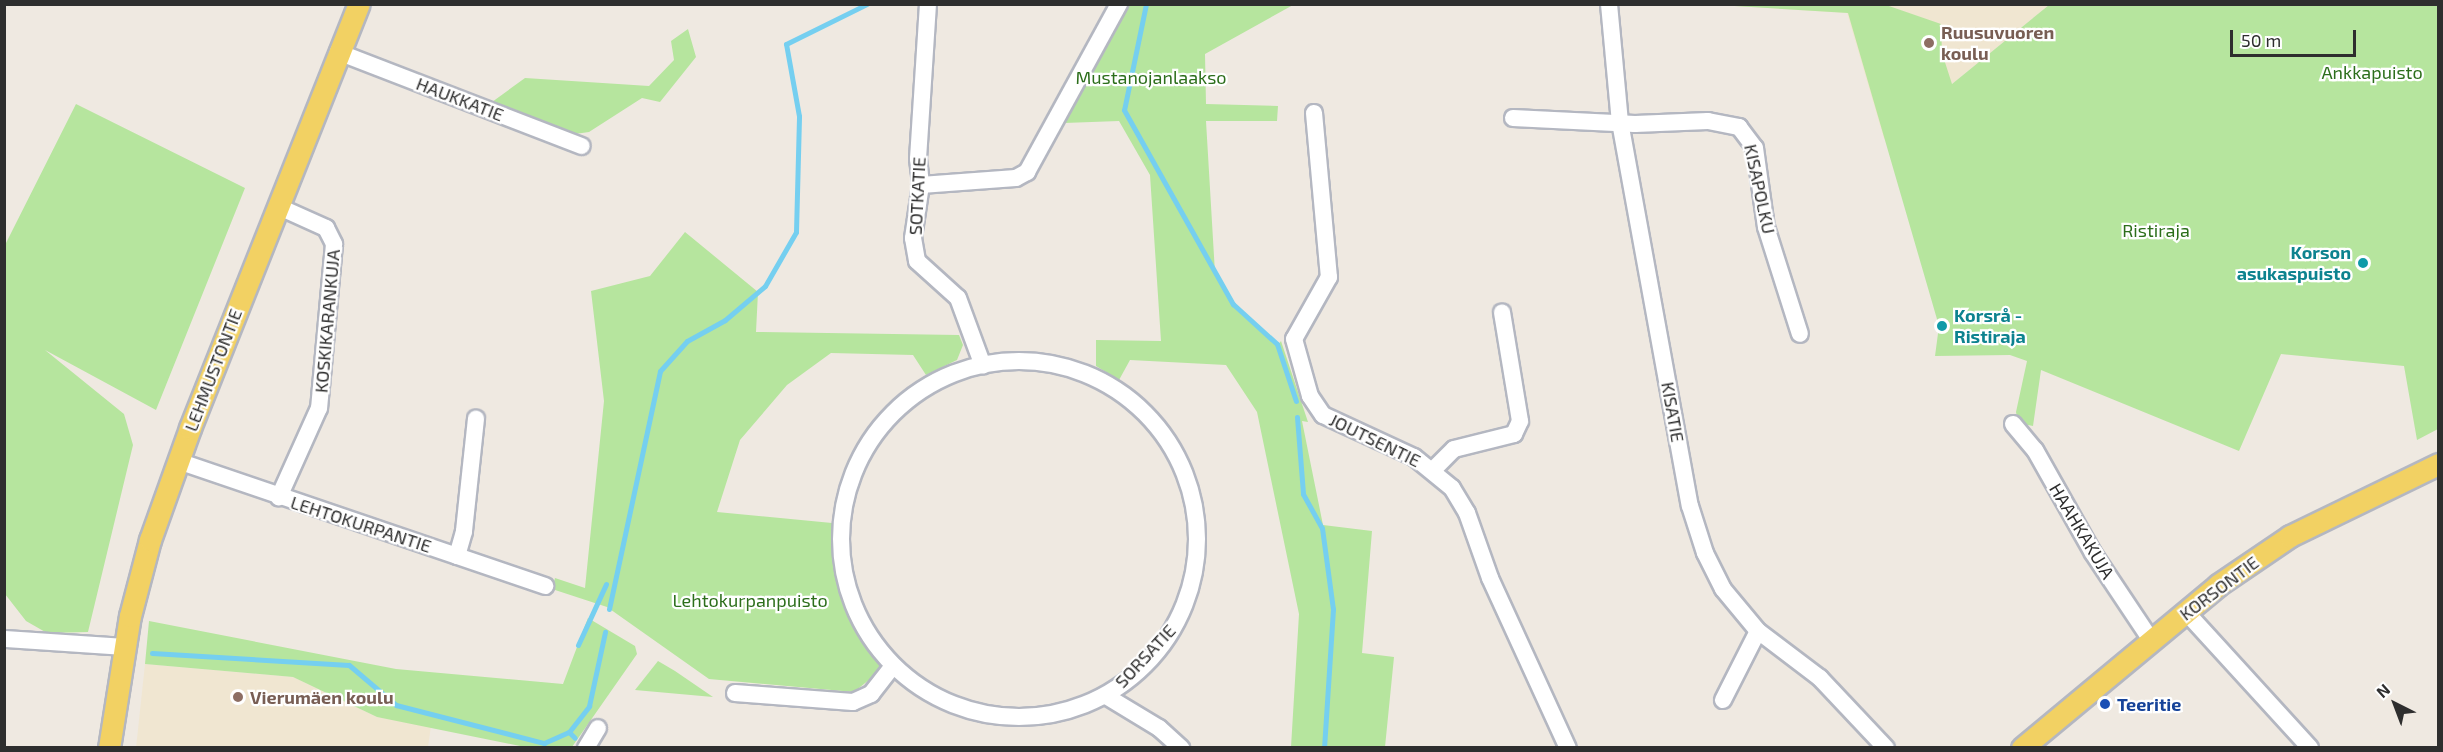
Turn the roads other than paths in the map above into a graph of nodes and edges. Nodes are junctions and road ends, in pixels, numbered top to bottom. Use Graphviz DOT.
graph roads {
  1 [pos="359,4"];
  2 [pos="928,4"];
  3 [pos="1119,4"];
  4 [pos="1609,4"];
  5 [pos="338,52"];
  6 [pos="1314,113"];
  7 [pos="1512,118"];
  8 [pos="1620,122"];
  9 [pos="582,146"];
  10 [pos="921,185"];
  11 [pos="277,206"];
  12 [pos="1502,312"];
  13 [pos="1800,334"];
  14 [pos="983,366"];
  15 [pos="476,419"];
  16 [pos="2013,424"];
  17 [pos="178,460"];
  18 [pos="2439,464"];
  19 [pos="1434,470"];
  20 [pos="279,497"];
  21 [pos="457,556"];
  22 [pos="545,586"];
  23 [pos="2186,612"];
  24 [pos="1758,631"];
  25 [pos="4,639"];
  26 [pos="2151,640"];
  27 [pos="125,647"];
  28 [pos="893,666"];
  29 [pos="735,693"];
  30 [pos="1106,696"];
  31 [pos="1723,700"];
  32 [pos="598,728"];
  33 [pos="109,747"];
  34 [pos="586,747"];
  35 [pos="1181,747"];
  36 [pos="1568,747"];
  37 [pos="1886,747"];
  38 [pos="2022,747"];
  39 [pos="2310,747"];
  1 -- 5 [label="main road, LEHMUSTONTIE"];
  2 -- 10 [label="street, SOTKATIE"];
  3 -- 10 [label="street"];
  4 -- 8 [label="street, KISATIE"];
  5 -- 9 [label="street, HAUKKATIE"];
  5 -- 11 [label="main road, LEHMUSTONTIE"];
  6 -- 19 [label="street, JOUTSENTIE"];
  7 -- 8 [label="street, KISAPOLKU"];
  8 -- 13 [label="street, KISAPOLKU"];
  8 -- 24 [label="street, KISATIE"];
  10 -- 14 [label="street, SOTKATIE"];
  11 -- 17 [label="main road, LEHMUSTONTIE"];
  11 -- 20 [label="street, KOSKIKARANKUJA"];
  12 -- 19 [label="street"];
  14 -- 28 [label="street, SORSATIE"];
  14 -- 30 [label="street, SORSATIE"];
  15 -- 21 [label="street"];
  16 -- 26 [label="street, HAAHKAKUJA"];
  17 -- 20 [label="street, LEHTOKURPANTIE"];
  17 -- 27 [label="main road, LEHMUSTONTIE"];
  18 -- 23 [label="main road, KORSONTIE"];
  19 -- 36 [label="street, JOUTSENTIE"];
  20 -- 21 [label="street, LEHTOKURPANTIE"];
  21 -- 22 [label="street, LEHTOKURPANTIE"];
  23 -- 26 [label="main road, KORSONTIE"];
  23 -- 39 [label="street"];
  24 -- 31 [label="street"];
  24 -- 37 [label="street, KISATIE"];
  25 -- 27 [label="street"];
  26 -- 38 [label="main road, KORSONTIE"];
  27 -- 33 [label="main road, LEHMUSTONTIE"];
  28 -- 29 [label="street"];
  28 -- 30 [label="street, SORSATIE"];
  30 -- 35 [label="street, SORSATIE"];
  32 -- 34 [label="street"];
}
